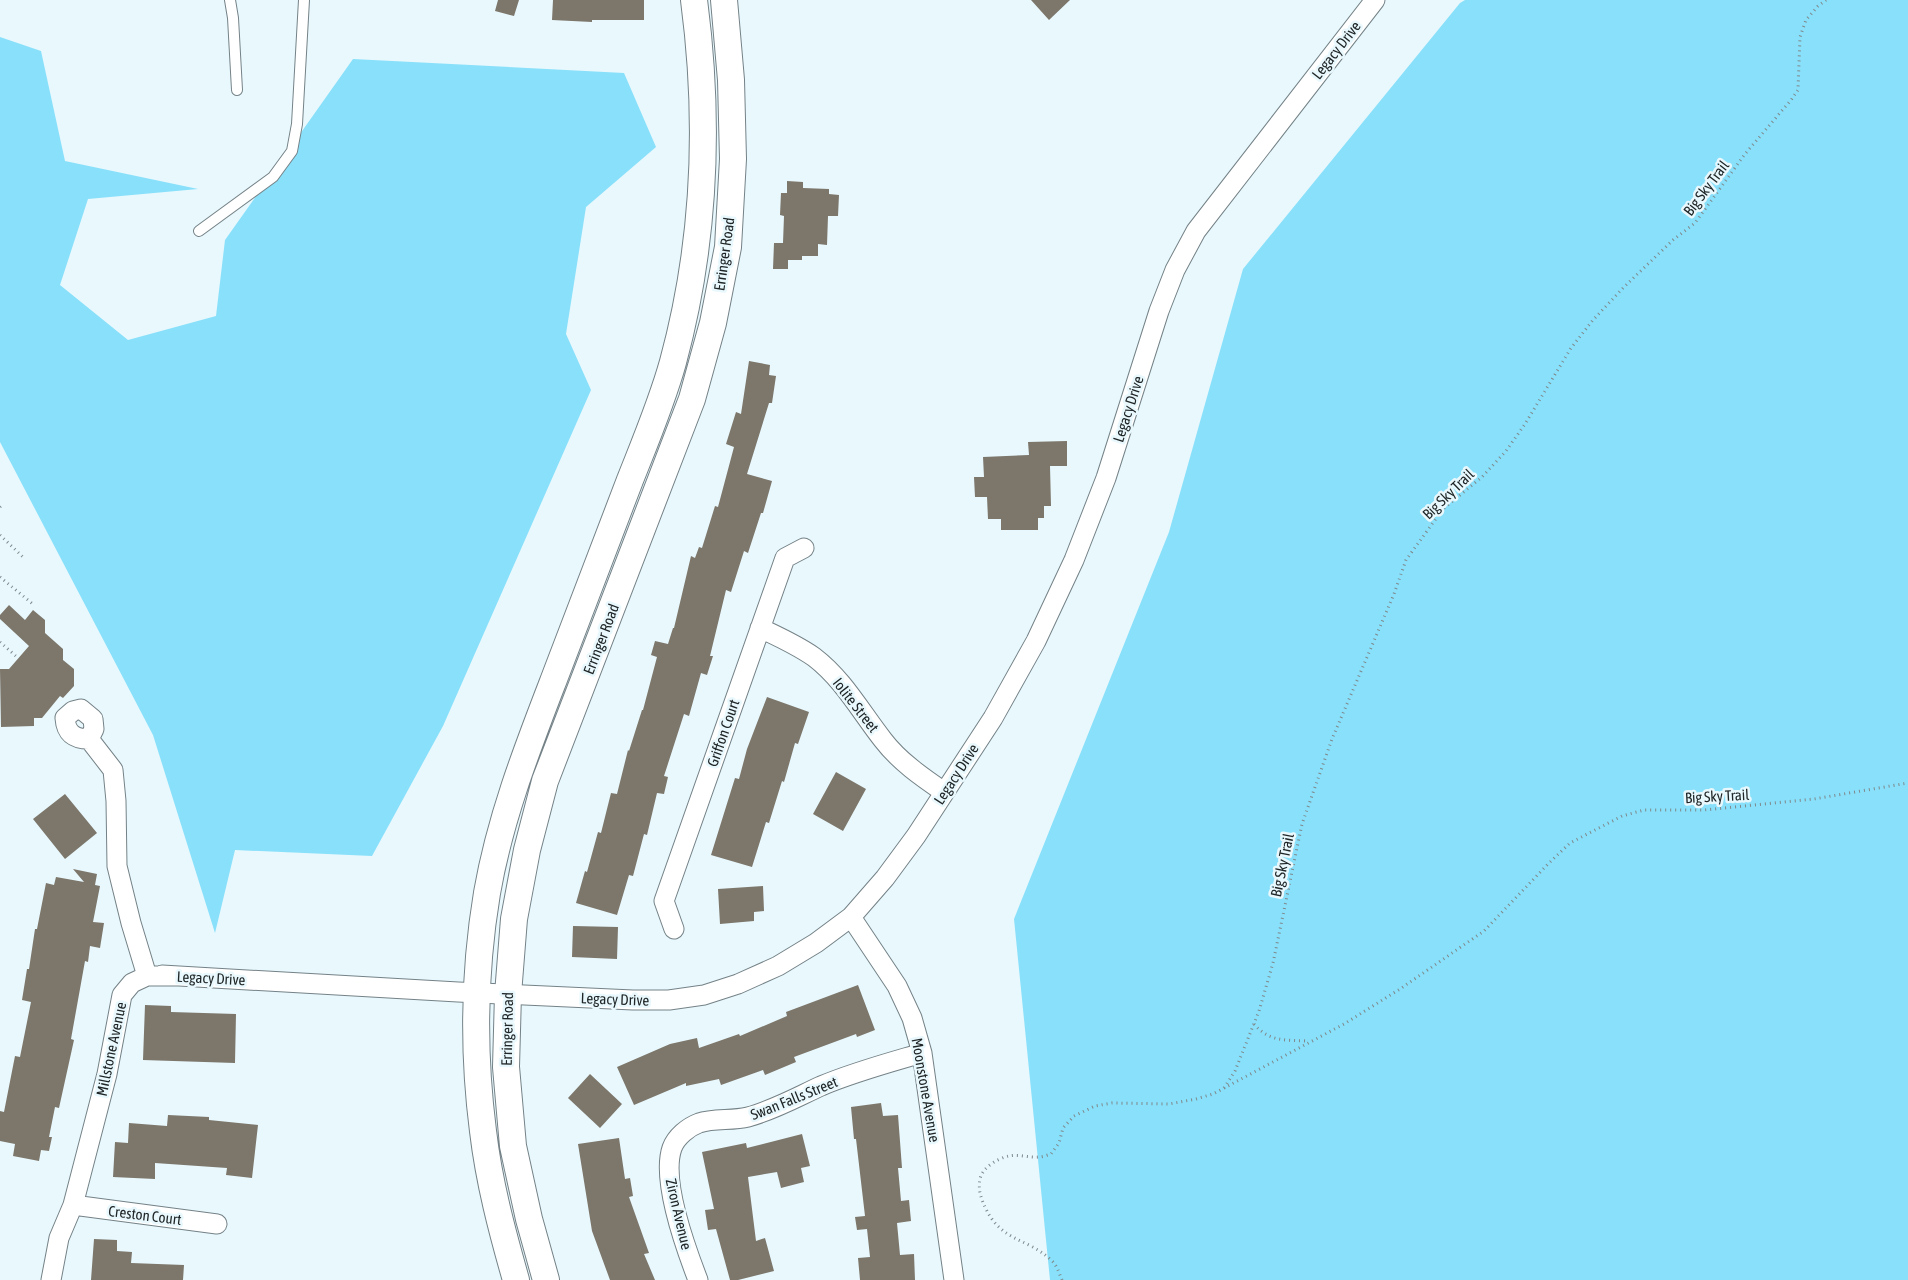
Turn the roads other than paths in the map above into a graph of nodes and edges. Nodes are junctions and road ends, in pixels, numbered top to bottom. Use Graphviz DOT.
graph roads {
  1 [pos="230,0"];
  2 [pos="304,0"];
  3 [pos="694,0"];
  4 [pos="724,0"];
  5 [pos="1375,0"];
  6 [pos="237,90"];
  7 [pos="199,231"];
  8 [pos="804,548"];
  9 [pos="760,628"];
  10 [pos="89,739"];
  11 [pos="944,792"];
  12 [pos="851,917"];
  13 [pos="674,929"];
  14 [pos="154,975"];
  15 [pos="478,993"];
  16 [pos="508,994"];
  17 [pos="922,1053"];
  18 [pos="672,1146"];
  19 [pos="73,1205"];
  20 [pos="217,1224"];
  21 [pos="51,1280"];
  22 [pos="516,1280"];
  23 [pos="546,1280"];
  24 [pos="698,1280"];
  25 [pos="954,1280"];
  1 -- 6 [label="lane"];
  2 -- 7 [label="lane"];
  3 -- 15 [label="main road, Erringer Road"];
  4 -- 16 [label="main road, Erringer Road"];
  5 -- 11 [label="street, Legacy Drive"];
  8 -- 9 [label="street, Griffon Court"];
  9 -- 11 [label="street, Iolite Street"];
  9 -- 13 [label="street, Griffon Court"];
  10 -- 14 [label="street"];
  11 -- 12 [label="street, Legacy Drive"];
  12 -- 16 [label="street, Legacy Drive"];
  12 -- 17 [label="street, Moonstone Avenue"];
  14 -- 15 [label="street"];
  14 -- 19 [label="street, Millstone Avenue"];
  15 -- 16 [label="street, Legacy Drive"];
  15 -- 22 [label="main road, Erringer Road"];
  16 -- 23 [label="main road, Erringer Road"];
  17 -- 18 [label="street, Swan Falls Street"];
  17 -- 25 [label="street, Moonstone Avenue"];
  18 -- 24 [label="street, Ziron Avenue"];
  19 -- 20 [label="street, Creston Court"];
  19 -- 21 [label="street, Millstone Avenue"];
}
